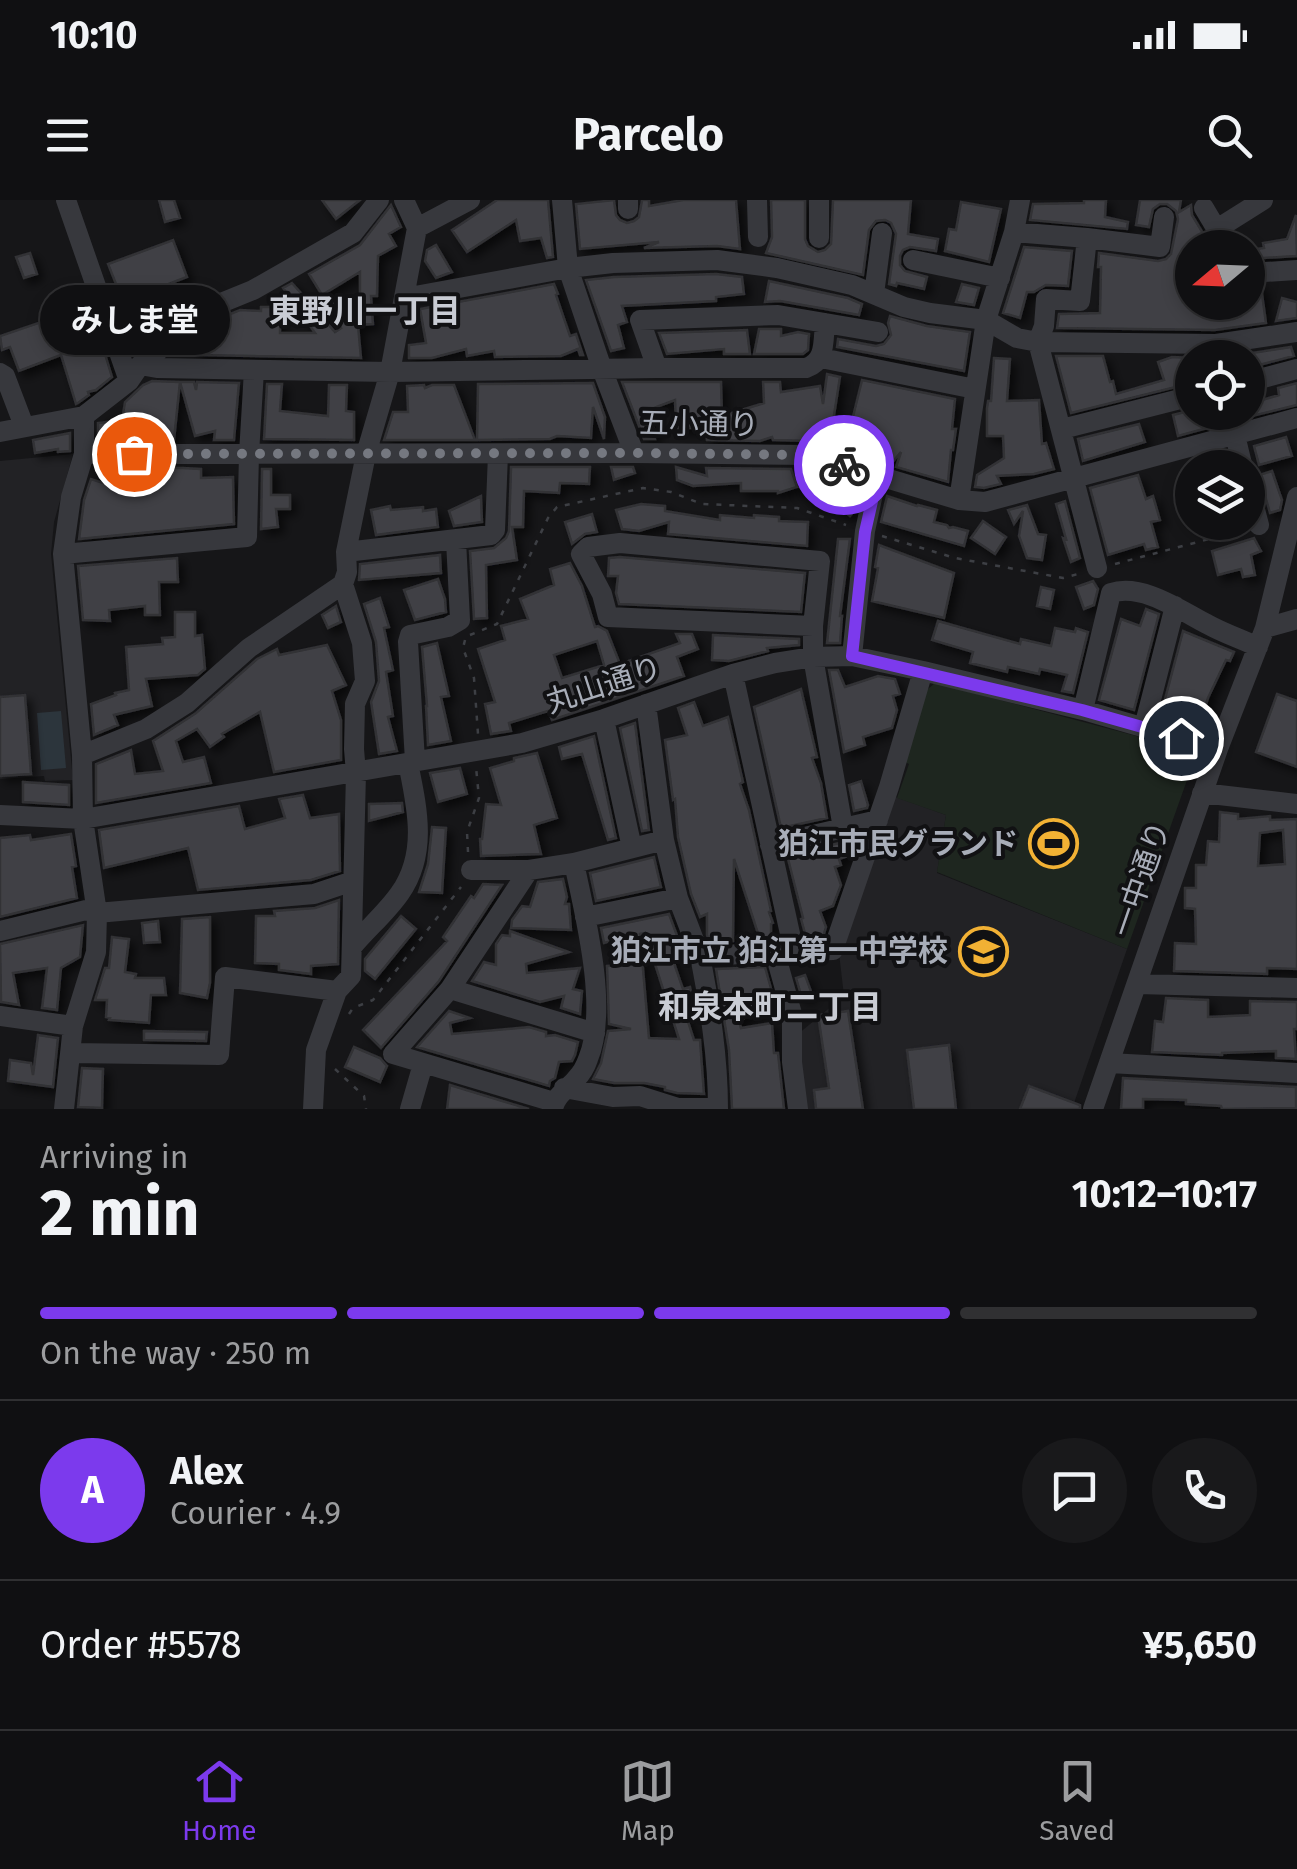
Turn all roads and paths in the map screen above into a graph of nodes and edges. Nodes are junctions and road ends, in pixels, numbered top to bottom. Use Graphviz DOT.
graph roads {
  1 [pos="66,200"];
  2 [pos="379,200"];
  3 [pos="404,200"];
  4 [pos="470,200"];
  5 [pos="562,200"];
  6 [pos="757,200"];
  7 [pos="819,200"];
  8 [pos="1020,200"];
  9 [pos="1264,200"];
  10 [pos="1204,208"];
  11 [pos="1164,217"];
  12 [pos="418,228"];
  13 [pos="1014,232"];
  14 [pos="882,233"];
  15 [pos="758,237"];
  16 [pos="819,238"];
  17 [pos="1087,238"];
  18 [pos="913,260"];
  19 [pos="568,268"];
  20 [pos="1297,270"];
  21 [pos="1265,272"];
  22 [pos="1000,278"];
  23 [pos="874,294"];
  24 [pos="404,298"];
  25 [pos="986,320"];
  26 [pos="825,323"];
  27 [pos="878,332"];
  28 [pos="1297,332"];
  29 [pos="1264,340"];
  30 [pos="1038,342"];
  31 [pos="1175,349"];
  32 [pos="821,358"];
  33 [pos="657,368"];
  34 [pos="602,369"];
  35 [pos="1297,369"];
  36 [pos="254,370"];
  37 [pos="390,372"];
  38 [pos="0,373"];
  39 [pos="134,373"];
  40 [pos="1265,377"];
  41 [pos="975,389"];
  42 [pos="1175,400"];
  43 [pos="84,416"];
  44 [pos="1297,418"];
  45 [pos="24,426"];
  46 [pos="1062,429"];
  47 [pos="1236,430"];
  48 [pos="0,432"];
  49 [pos="1237,435"];
  50 [pos="1240,450"];
  51 [pos="634,453"];
  52 [pos="84,454"];
  53 [pos="249,454"];
  54 [pos="366,454"];
  55 [pos="498,454"];
  56 [pos="878,475"];
  57 [pos="1073,477"];
  58 [pos="959,500"];
  59 [pos="1296,508"];
  60 [pos="456,540"];
  61 [pos="346,552"];
  62 [pos="63,554"];
  63 [pos="1096,568"];
  64 [pos="343,584"];
  65 [pos="1175,606"];
  66 [pos="1297,619"];
  67 [pos="813,626"];
  68 [pos="1261,637"];
  69 [pos="852,656"];
  70 [pos="813,658"];
  71 [pos="923,671"];
  72 [pos="733,674"];
  73 [pos="646,704"];
  74 [pos="1082,710"];
  75 [pos="604,719"];
  76 [pos="1144,728"];
  77 [pos="1218,749"];
  78 [pos="82,755"];
  79 [pos="412,762"];
  80 [pos="356,773"];
  81 [pos="1202,794"];
  82 [pos="1297,804"];
  83 [pos="0,815"];
  84 [pos="82,819"];
  85 [pos="878,820"];
  86 [pos="843,828"];
  87 [pos="664,840"];
  88 [pos="770,844"];
  89 [pos="632,848"];
  90 [pos="574,864"];
  91 [pos="471,870"];
  92 [pos="529,870"];
  93 [pos="353,881"];
  94 [pos="678,898"];
  95 [pos="97,912"];
  96 [pos="585,917"];
  97 [pos="0,931"];
  98 [pos="352,946"];
  99 [pos="784,953"];
  100 [pos="700,956"];
  101 [pos="1136,984"];
  102 [pos="450,988"];
  103 [pos="1297,988"];
  104 [pos="337,991"];
  105 [pos="0,1016"];
  106 [pos="73,1026"];
  107 [pos="596,1032"];
  108 [pos="71,1053"];
  109 [pos="1109,1063"];
  110 [pos="423,1064"];
  111 [pos="1297,1073"];
  112 [pos="557,1100"];
  113 [pos="64,1109"];
  114 [pos="313,1109"];
  115 [pos="410,1109"];
  116 [pos="718,1109"];
  117 [pos="798,1109"];
  118 [pos="1092,1109"];
  1 -- 39 [label="street"];
  2 -- 39 [label="street"];
  3 -- 12 [label="street"];
  4 -- 12 [label="street"];
  5 -- 19 [label="street"];
  6 -- 15 [label="street"];
  7 -- 16 [label="street"];
  8 -- 13 [label="street"];
  9 -- 10 [label="street"];
  11 -- 17 [label="street"];
  12 -- 24 [label="street"];
  13 -- 17 [label="street"];
  13 -- 22 [label="street"];
  14 -- 23 [label="street"];
  17 -- 30 [label="street"];
  18 -- 22 [label="street"];
  19 -- 23 [label="street"];
  19 -- 24 [label="street"];
  19 -- 34 [label="street"];
  20 -- 21 [label="street"];
  22 -- 25 [label="street"];
  23 -- 25 [label="street"];
  24 -- 37 [label="street"];
  25 -- 30 [label="street"];
  25 -- 41 [label="street"];
  26 -- 27 [label="street"];
  26 -- 32 [label="street"];
  26 -- 33 [label="street"];
  28 -- 29 [label="street"];
  30 -- 31 [label="street"];
  30 -- 46 [label="street"];
  32 -- 33 [label="street"];
  32 -- 41 [label="street"];
  33 -- 34 [label="street"];
  34 -- 37 [label="street"];
  34 -- 51 [label="street"];
  35 -- 40 [label="street"];
  36 -- 37 [label="street"];
  36 -- 39 [label="street"];
  36 -- 53 [label="street"];
  37 -- 54 [label="street"];
  38 -- 45 [label="street"];
  39 -- 43 [label="street"];
  41 -- 58 [label="street"];
  42 -- 46 [label="street"];
  43 -- 45 [label="street"];
  43 -- 52 [label="street"];
  44 -- 49 [label="street, 五小通り"];
  45 -- 48 [label="street"];
  46 -- 57 [label="street"];
  47 -- 49 [label="street"];
  49 -- 50 [label="street"];
  49 -- 57 [label="street, 五小通り"];
  51 -- 55 [label="street, 五小通り"];
  51 -- 56 [label="street, 五小通り"];
  52 -- 53 [label="street, 五小通り"];
  52 -- 62 [label="street"];
  53 -- 54 [label="street, 五小通り"];
  53 -- 62 [label="street"];
  54 -- 55 [label="street, 五小通り"];
  54 -- 61 [label="street"];
  55 -- 60 [label="street"];
  56 -- 58 [label="street, 五小通り"];
  56 -- 69 [label="street"];
  57 -- 58 [label="street, 五小通り"];
  57 -- 63 [label="street"];
  59 -- 68 [label="street, 一中通り"];
  60 -- 61 [label="street"];
  60 -- 79 [label="street"];
  61 -- 64 [label="street"];
  62 -- 78 [label="street"];
  64 -- 78 [label="street"];
  64 -- 80 [label="street"];
  65 -- 68 [label="street"];
  65 -- 74 [label="street"];
  65 -- 76 [label="street"];
  66 -- 68 [label="street"];
  67 -- 67 [label="street"];
  67 -- 70 [label="street"];
  68 -- 77 [label="street, 一中通り"];
  69 -- 70 [label="street, 丸山通り"];
  69 -- 71 [label="street, 丸山通り"];
  70 -- 72 [label="street, 丸山通り"];
  70 -- 86 [label="street"];
  71 -- 74 [label="street, 丸山通り"];
  71 -- 85 [label="street"];
  72 -- 73 [label="street, 丸山通り"];
  72 -- 88 [label="street"];
  73 -- 75 [label="street, 丸山通り"];
  73 -- 87 [label="street"];
  74 -- 76 [label="street, 丸山通り"];
  75 -- 79 [label="street, 丸山通り"];
  75 -- 89 [label="street"];
  76 -- 77 [label="street, 丸山通り"];
  77 -- 81 [label="street, 一中通り"];
  78 -- 84 [label="street"];
  79 -- 80 [label="street, 丸山通り"];
  79 -- 98 [label="street"];
  80 -- 84 [label="street, 丸山通り"];
  80 -- 93 [label="street"];
  81 -- 82 [label="street"];
  81 -- 101 [label="street, 一中通り"];
  83 -- 84 [label="street, 丸山通り"];
  84 -- 95 [label="street"];
  85 -- 86 [label="street"];
  85 -- 99 [label="street"];
  86 -- 88 [label="street"];
  87 -- 89 [label="street"];
  87 -- 94 [label="street"];
  88 -- 99 [label="street"];
  89 -- 90 [label="street"];
  90 -- 92 [label="street"];
  90 -- 96 [label="street"];
  91 -- 92 [label="street"];
  92 -- 102 [label="street"];
  93 -- 95 [label="street"];
  93 -- 98 [label="street"];
  94 -- 96 [label="street"];
  94 -- 100 [label="street"];
  95 -- 97 [label="street"];
  95 -- 106 [label="street"];
  96 -- 107 [label="street"];
  98 -- 104 [label="street"];
  99 -- 100 [label="street"];
  99 -- 117 [label="street"];
  100 -- 116 [label="street"];
  101 -- 103 [label="street"];
  101 -- 109 [label="street, 一中通り"];
  102 -- 107 [label="street"];
  102 -- 110 [label="street"];
  104 -- 108 [label="street"];
  104 -- 114 [label="street"];
  105 -- 106 [label="street"];
  106 -- 108 [label="street"];
  107 -- 112 [label="street"];
  108 -- 113 [label="street"];
  109 -- 111 [label="street"];
  109 -- 118 [label="street, 一中通り"];
  110 -- 112 [label="street"];
  110 -- 115 [label="street"];
  112 -- 116 [label="street"];
}
